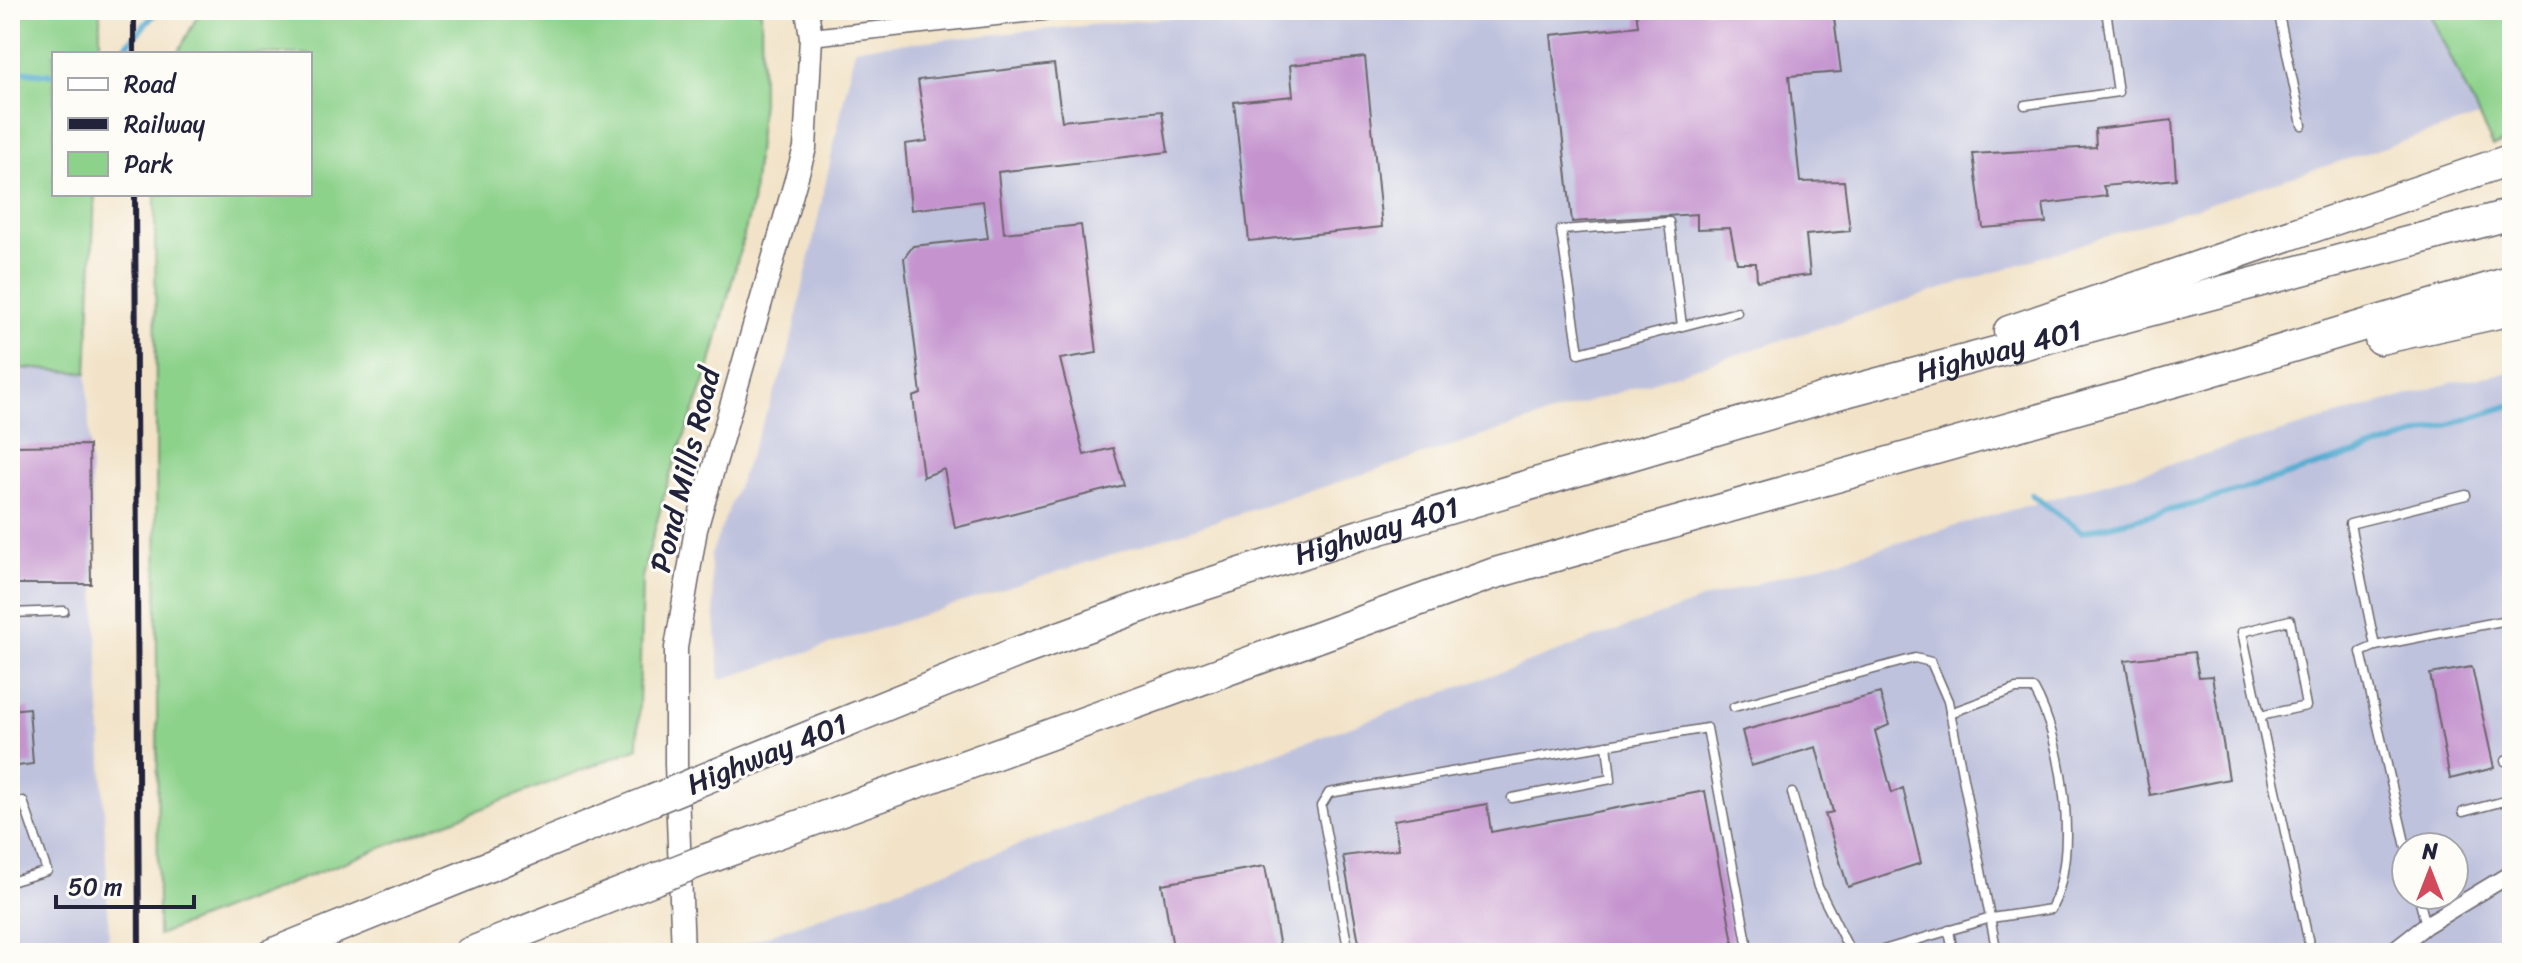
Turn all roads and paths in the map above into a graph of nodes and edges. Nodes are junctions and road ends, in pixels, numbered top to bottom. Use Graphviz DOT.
graph roads {
  1 [pos="807,10"];
  2 [pos="1061,10"];
  3 [pos="2106,10"];
  4 [pos="2278,10"];
  5 [pos="811,37"];
  6 [pos="2025,105"];
  7 [pos="2302,125"];
  8 [pos="2512,159"];
  9 [pos="2512,214"];
  10 [pos="2512,281"];
  11 [pos="2512,310"];
  12 [pos="1737,312"];
  13 [pos="1682,326"];
  14 [pos="2201,374"];
  15 [pos="1834,395"];
  16 [pos="2466,495"];
  17 [pos="64,611"];
  18 [pos="10,613"];
  19 [pos="2512,619"];
  20 [pos="2375,646"];
  21 [pos="1734,707"];
  22 [pos="1950,713"];
  23 [pos="2260,716"];
  24 [pos="1607,745"];
  25 [pos="1792,793"];
  26 [pos="1512,798"];
  27 [pos="2512,799"];
  28 [pos="10,804"];
  29 [pos="2463,812"];
  30 [pos="2402,831"];
  31 [pos="2512,873"];
  32 [pos="10,882"];
  33 [pos="2422,911"];
  34 [pos="1991,918"];
  35 [pos="2426,925"];
  36 [pos="1949,930"];
  37 [pos="274,953"];
  38 [pos="469,953"];
  39 [pos="683,953"];
  40 [pos="1349,953"];
  41 [pos="1749,953"];
  42 [pos="1851,953"];
  43 [pos="1873,953"];
  44 [pos="1953,953"];
  45 [pos="1997,953"];
  46 [pos="2311,953"];
  47 [pos="2390,953"];
  1 -- 5 [label="main road, Pond Mills Road"];
  2 -- 5 [label="street"];
  3 -- 6 [label="lane"];
  4 -- 7 [label="lane"];
  5 -- 39 [label="main road, Pond Mills Road"];
  8 -- 15 [label="highway"];
  9 -- 15 [label="highway, Highway 401"];
  10 -- 14 [label="highway"];
  11 -- 14 [label="highway"];
  12 -- 13 [label="lane"];
  13 -- 13 [label="lane"];
  14 -- 38 [label="highway, bridge"];
  15 -- 37 [label="highway, Highway 401, bridge"];
  16 -- 20 [label="lane"];
  17 -- 18 [label="lane"];
  19 -- 20 [label="lane"];
  20 -- 30 [label="lane"];
  21 -- 22 [label="lane"];
  22 -- 34 [label="lane"];
  22 -- 34 [label="lane"];
  23 -- 23 [label="lane"];
  23 -- 46 [label="lane"];
  24 -- 26 [label="lane"];
  24 -- 40 [label="lane"];
  24 -- 41 [label="lane"];
  25 -- 42 [label="lane"];
  27 -- 29 [label="lane"];
  28 -- 32 [label="lane"];
  31 -- 35 [label="street"];
  33 -- 35 [label="lane"];
  34 -- 36 [label="lane"];
  34 -- 45 [label="lane"];
  35 -- 47 [label="street"];
  36 -- 43 [label="lane"];
  36 -- 44 [label="lane"];
}
